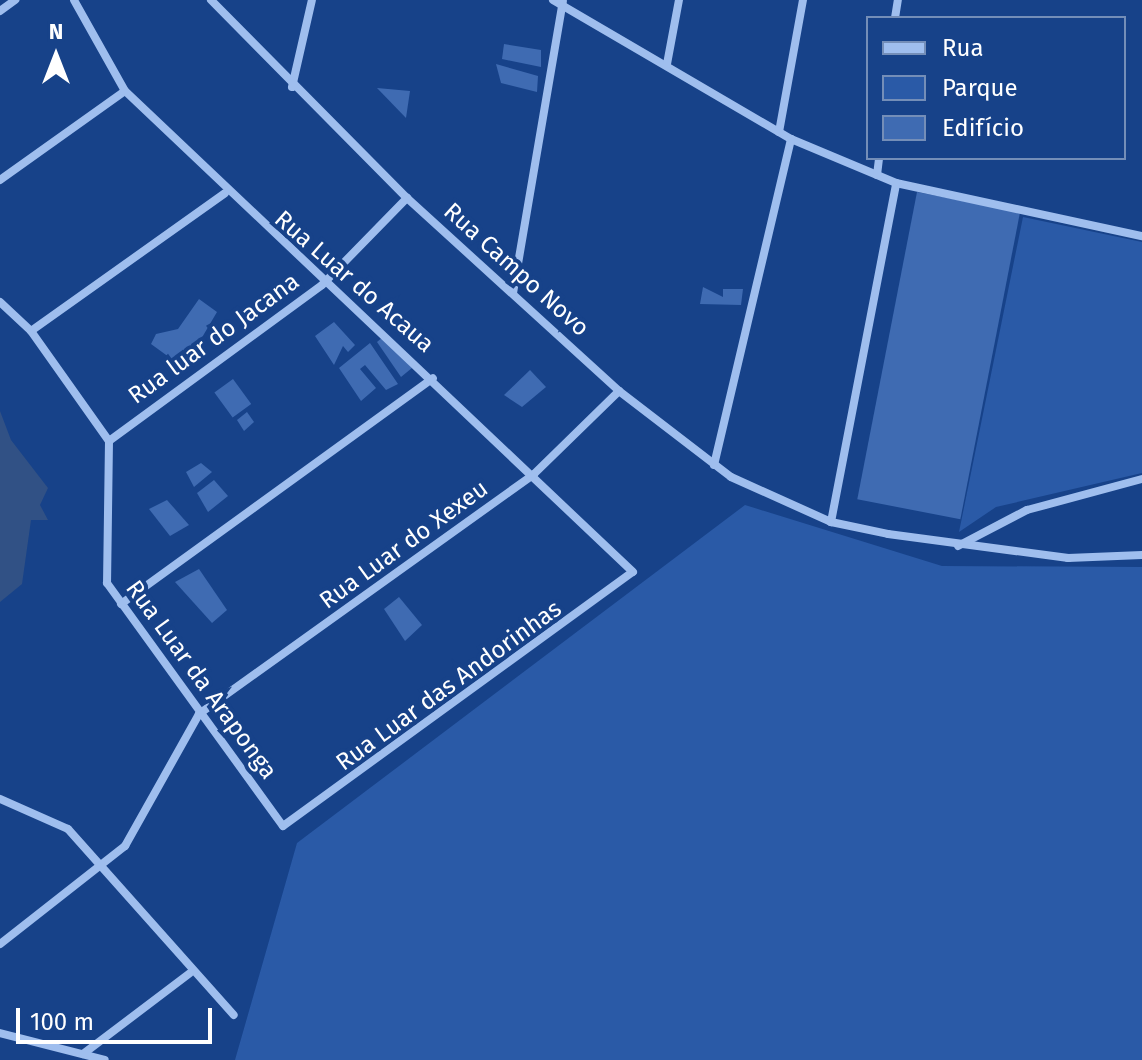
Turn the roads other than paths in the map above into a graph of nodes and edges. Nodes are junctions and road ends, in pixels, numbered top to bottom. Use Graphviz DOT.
graph roads {
  1 [pos="15,0"];
  2 [pos="74,0"];
  3 [pos="211,0"];
  4 [pos="312,0"];
  5 [pos="553,0"];
  6 [pos="679,0"];
  7 [pos="803,0"];
  8 [pos="562,3"];
  9 [pos="0,11"];
  10 [pos="667,64"];
  11 [pos="292,87"];
  12 [pos="125,91"];
  13 [pos="779,132"];
  14 [pos="791,139"];
  15 [pos="879,160"];
  16 [pos="877,175"];
  17 [pos="0,180"];
  18 [pos="896,183"];
  19 [pos="225,193"];
  20 [pos="407,198"];
  21 [pos="1142,236"];
  22 [pos="322,285"];
  23 [pos="513,293"];
  24 [pos="0,302"];
  25 [pos="31,331"];
  26 [pos="433,378"];
  27 [pos="619,391"];
  28 [pos="109,441"];
  29 [pos="714,465"];
  30 [pos="534,474"];
  31 [pos="1142,479"];
  32 [pos="831,522"];
  33 [pos="957,547"];
  34 [pos="1142,555"];
  35 [pos="633,572"];
  36 [pos="121,604"];
  37 [pos="199,714"];
  38 [pos="0,799"];
  39 [pos="283,826"];
  40 [pos="102,867"];
  41 [pos="0,944"];
  42 [pos="190,973"];
  43 [pos="234,1015"];
  44 [pos="0,1033"];
  45 [pos="83,1054"];
  46 [pos="105,1060"];
  1 -- 9 [label="street"];
  2 -- 12 [label="street, Rua Luar do Acaua"];
  3 -- 11 [label="street, Rua Campo Novo"];
  4 -- 11 [label="street"];
  5 -- 8 [label="street"];
  6 -- 10 [label="street"];
  7 -- 13 [label="street"];
  8 -- 10 [label="street"];
  8 -- 23 [label="street"];
  10 -- 13 [label="street"];
  11 -- 20 [label="street, Rua Campo Novo"];
  12 -- 17 [label="street"];
  12 -- 19 [label="street, Rua Luar do Acaua"];
  13 -- 14 [label="street"];
  14 -- 16 [label="street"];
  14 -- 29 [label="street"];
  15 -- 16 [label="street"];
  16 -- 18 [label="street"];
  18 -- 21 [label="street"];
  18 -- 32 [label="street"];
  19 -- 22 [label="street, Rua Luar do Acaua"];
  19 -- 25 [label="street"];
  20 -- 22 [label="street, Rua luar do Jacana"];
  20 -- 23 [label="street, Rua Campo Novo"];
  22 -- 26 [label="street, Rua Luar do Acaua"];
  22 -- 28 [label="street, Rua luar do Jacana"];
  23 -- 27 [label="street, Rua Campo Novo"];
  24 -- 25 [label="street"];
  25 -- 28 [label="street"];
  26 -- 30 [label="street, Rua Luar do Acaua"];
  26 -- 36 [label="street"];
  27 -- 29 [label="street, Rua Campo Novo"];
  27 -- 30 [label="street, Rua Luar do Xexeu"];
  28 -- 36 [label="street, Rua Luar da Araponga"];
  29 -- 32 [label="street, Rua Campo Novo"];
  30 -- 35 [label="street, Rua Luar do Acaua"];
  30 -- 37 [label="street, Rua Luar do Xexeu"];
  31 -- 33 [label="street"];
  32 -- 33 [label="street, Rua Campo Novo"];
  33 -- 34 [label="street, Rua Campo Novo"];
  35 -- 39 [label="street, Rua Luar das Andorinhas"];
  36 -- 37 [label="street, Rua Luar da Araponga"];
  37 -- 39 [label="street, Rua Luar da Araponga"];
  37 -- 40 [label="street"];
  38 -- 40 [label="street"];
  40 -- 41 [label="street"];
  40 -- 42 [label="street"];
  42 -- 43 [label="street"];
  42 -- 45 [label="street"];
  44 -- 45 [label="street"];
  45 -- 46 [label="street"];
}
